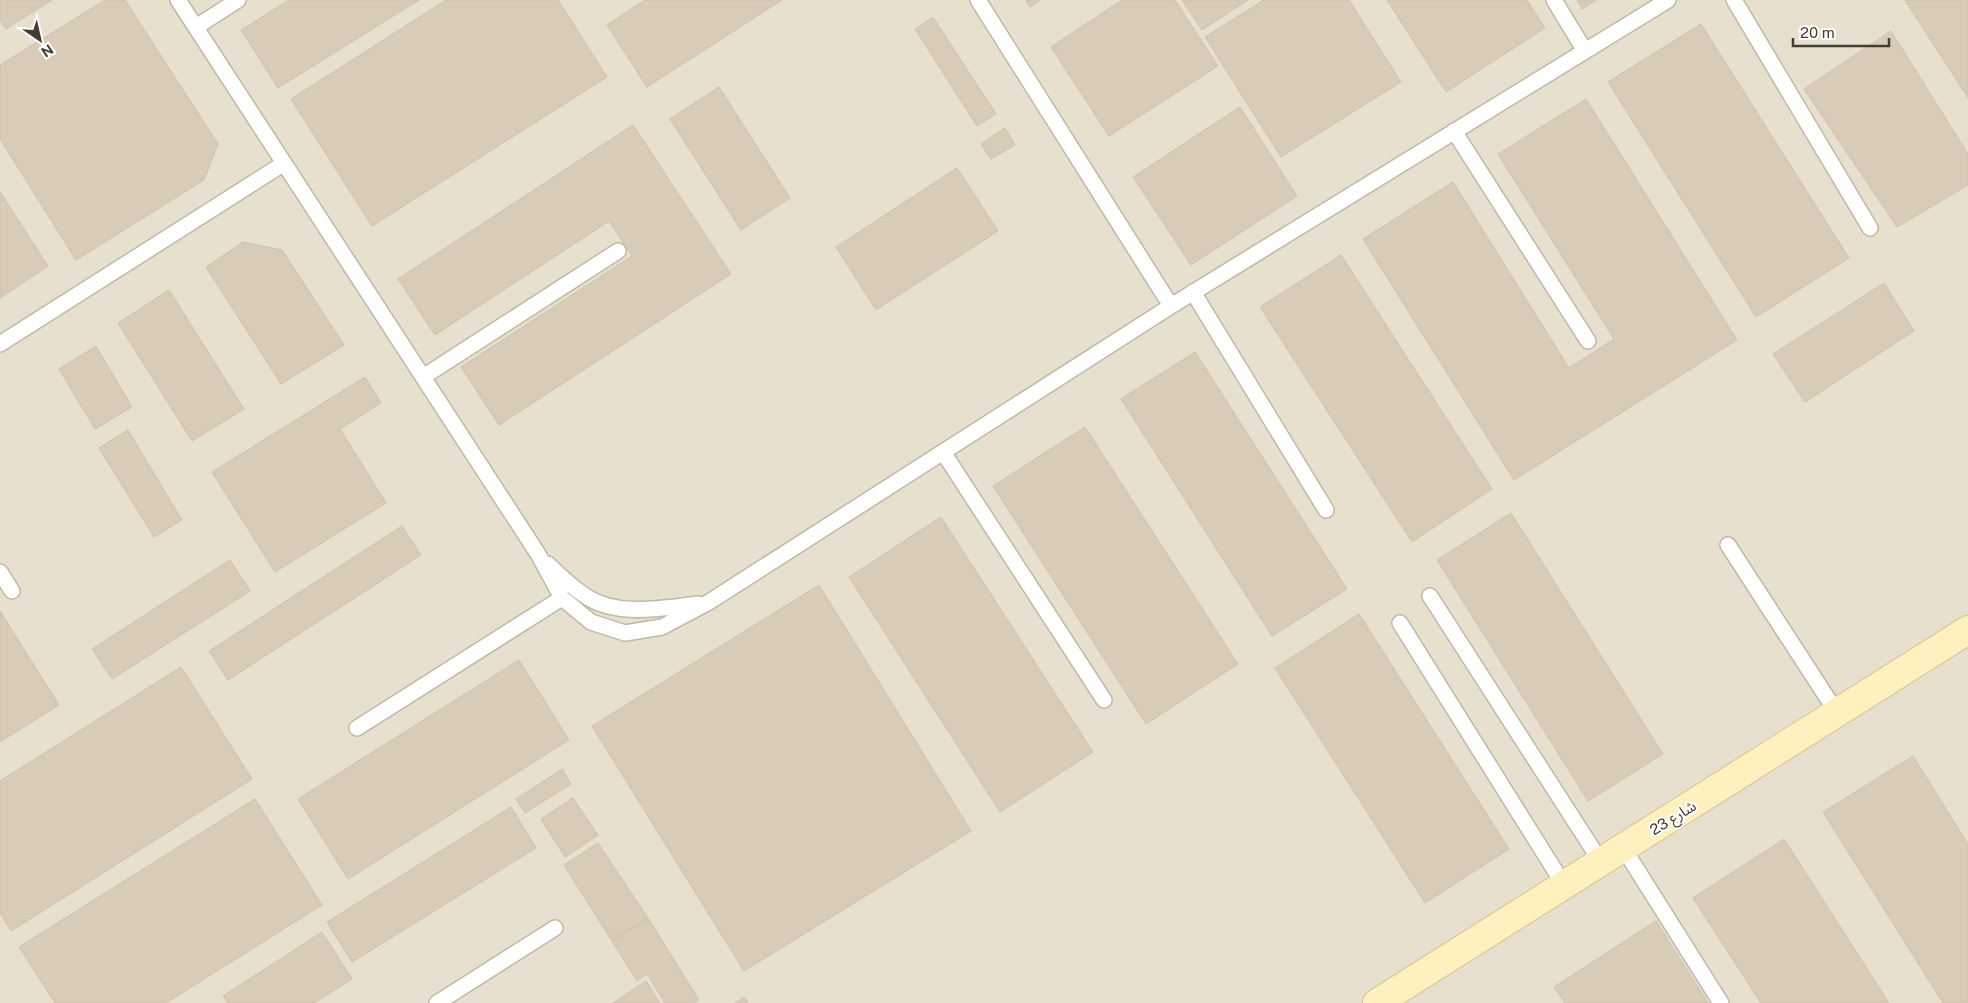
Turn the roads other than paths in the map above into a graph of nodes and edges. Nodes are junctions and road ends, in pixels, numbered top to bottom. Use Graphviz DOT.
graph roads {
  1 [pos="178,0"];
  2 [pos="238,0"];
  3 [pos="978,0"];
  4 [pos="1554,0"];
  5 [pos="1668,0"];
  6 [pos="1734,0"];
  7 [pos="196,27"];
  8 [pos="1585,51"];
  9 [pos="1454,132"];
  10 [pos="283,164"];
  11 [pos="1870,228"];
  12 [pos="618,251"];
  13 [pos="1193,292"];
  14 [pos="1171,306"];
  15 [pos="1588,341"];
  16 [pos="0,344"];
  17 [pos="423,377"];
  18 [pos="943,452"];
  19 [pos="1326,510"];
  20 [pos="1728,545"];
  21 [pos="538,554"];
  22 [pos="0,572"];
  23 [pos="12,591"];
  24 [pos="1430,596"];
  25 [pos="562,598"];
  26 [pos="709,602"];
  27 [pos="1400,623"];
  28 [pos="1968,630"];
  29 [pos="1104,700"];
  30 [pos="1837,713"];
  31 [pos="357,728"];
  32 [pos="1624,849"];
  33 [pos="1600,862"];
  34 [pos="1564,885"];
  35 [pos="555,928"];
  36 [pos="437,1003"];
  37 [pos="1376,1003"];
  38 [pos="1721,1003"];
  1 -- 7 [label="lane"];
  2 -- 7 [label="lane"];
  3 -- 14 [label="lane"];
  4 -- 8 [label="lane"];
  5 -- 8 [label="lane"];
  6 -- 11 [label="lane"];
  7 -- 10 [label="lane"];
  8 -- 9 [label="lane"];
  9 -- 13 [label="lane"];
  9 -- 15 [label="lane"];
  10 -- 16 [label="lane"];
  10 -- 17 [label="lane"];
  12 -- 17 [label="lane"];
  13 -- 14 [label="lane"];
  13 -- 19 [label="lane"];
  14 -- 18 [label="lane"];
  17 -- 21 [label="lane"];
  18 -- 26 [label="lane"];
  18 -- 29 [label="lane"];
  20 -- 30 [label="lane"];
  21 -- 25 [label="lane"];
  21 -- 26 [label="lane"];
  22 -- 23 [label="lane"];
  24 -- 33 [label="lane"];
  25 -- 26 [label="lane"];
  25 -- 31 [label="lane"];
  27 -- 34 [label="lane"];
  28 -- 30 [label="street, شارع 23"];
  30 -- 32 [label="street, شارع 23"];
  32 -- 33 [label="street, شارع 23"];
  32 -- 38 [label="lane"];
  33 -- 34 [label="street, شارع 23"];
  34 -- 37 [label="street, شارع 23"];
  35 -- 36 [label="lane"];
}
